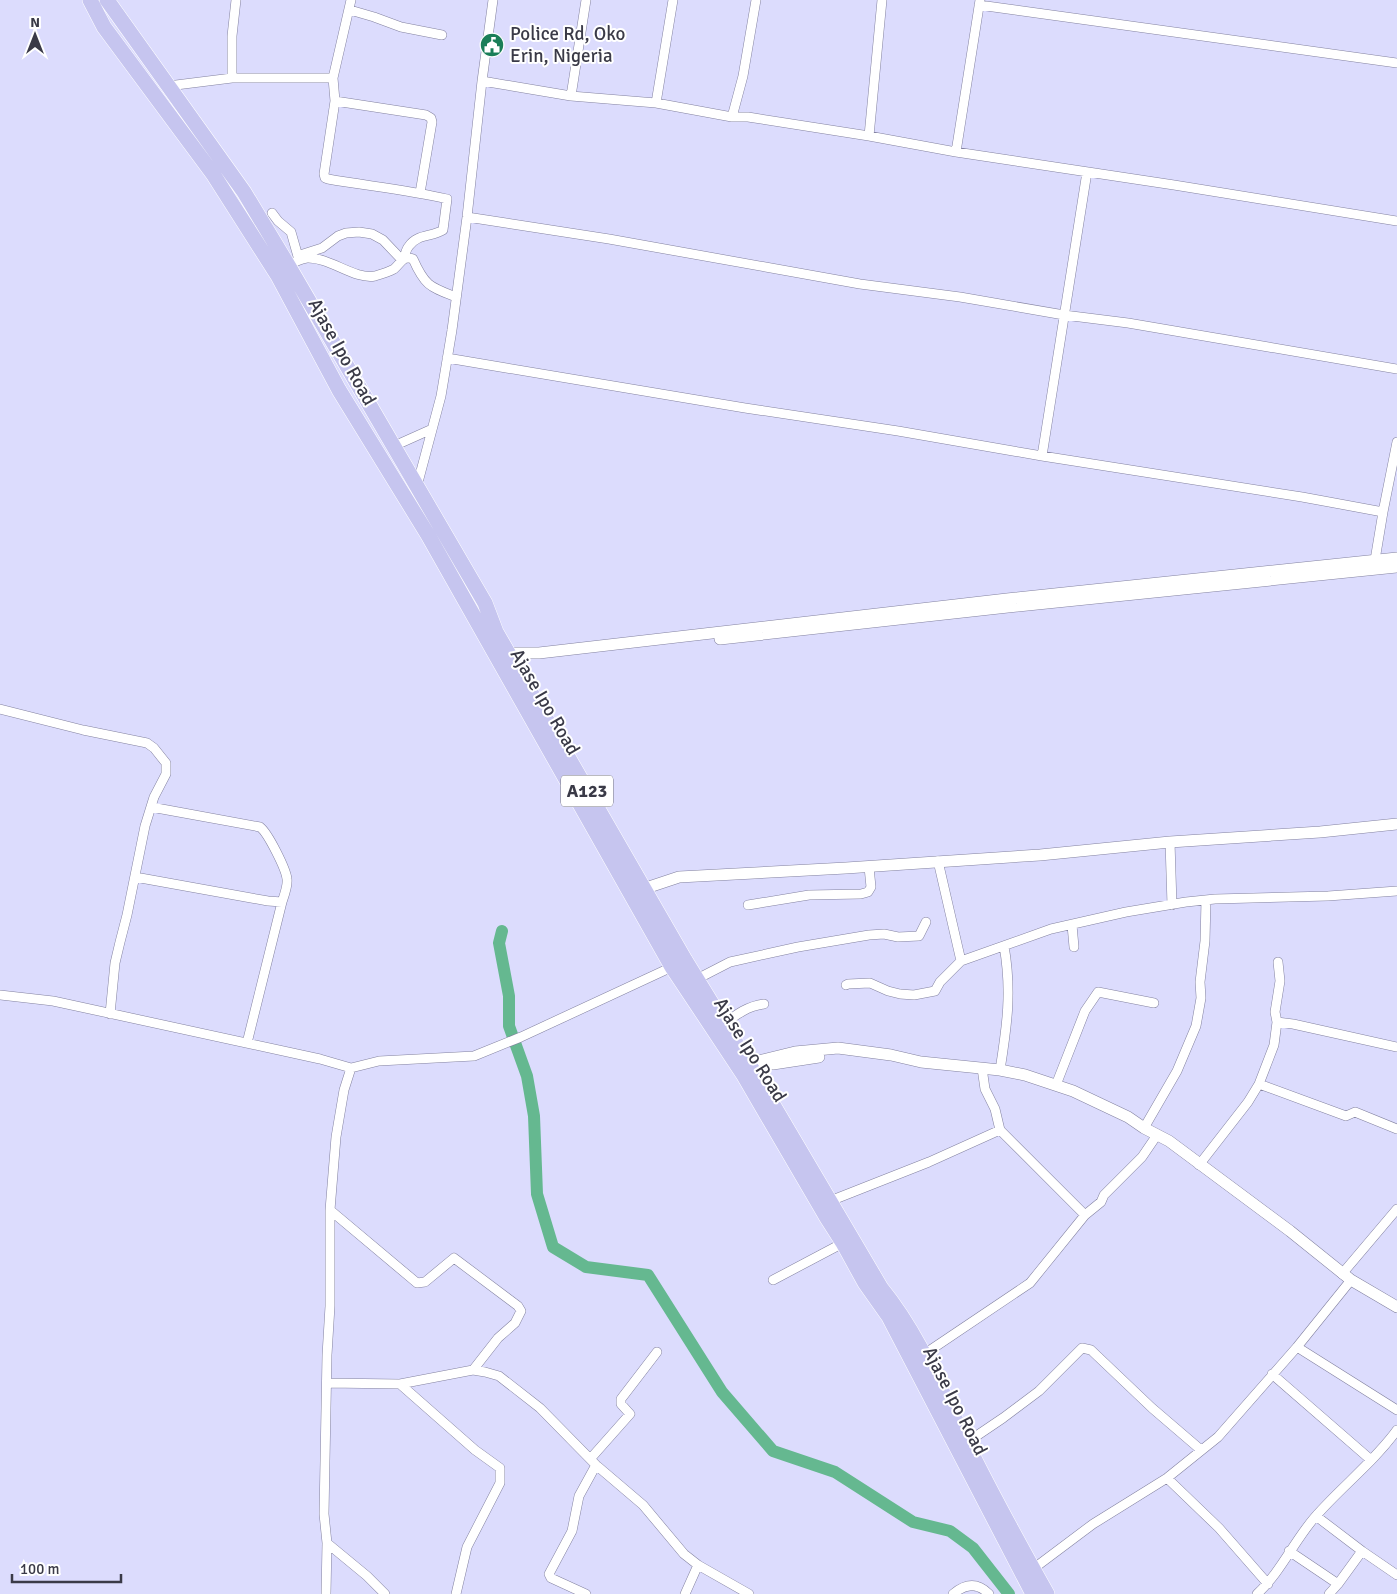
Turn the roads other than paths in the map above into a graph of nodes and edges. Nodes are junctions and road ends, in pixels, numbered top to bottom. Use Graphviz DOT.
graph roads {
  1 [pos="90,0"];
  2 [pos="107,0"];
  3 [pos="236,0"];
  4 [pos="351,0"];
  5 [pos="493,0"];
  6 [pos="586,0"];
  7 [pos="673,0"];
  8 [pos="756,0"];
  9 [pos="882,0"];
  10 [pos="979,3"];
  11 [pos="350,10"];
  12 [pos="442,35"];
  13 [pos="1397,63"];
  14 [pos="232,78"];
  15 [pos="333,78"];
  16 [pos="482,81"];
  17 [pos="168,86"];
  18 [pos="571,96"];
  19 [pos="335,101"];
  20 [pos="656,103"];
  21 [pos="732,117"];
  22 [pos="869,136"];
  23 [pos="956,152"];
  24 [pos="1088,172"];
  25 [pos="238,183"];
  26 [pos="225,192"];
  27 [pos="420,193"];
  28 [pos="272,213"];
  29 [pos="467,217"];
  30 [pos="1397,221"];
  31 [pos="403,259"];
  32 [pos="295,260"];
  33 [pos="456,297"];
  34 [pos="1064,315"];
  35 [pos="447,358"];
  36 [pos="1397,369"];
  37 [pos="432,429"];
  38 [pos="1397,442"];
  39 [pos="394,446"];
  40 [pos="1042,456"];
  41 [pos="417,486"];
  42 [pos="1382,512"];
  43 [pos="1397,558"];
  44 [pos="1379,564"];
  45 [pos="1397,567"];
  46 [pos="509,653"];
  47 [pos="518,670"];
  48 [pos="0,710"];
  49 [pos="151,807"];
  50 [pos="1397,824"];
  51 [pos="1170,842"];
  52 [pos="938,861"];
  53 [pos="869,866"];
  54 [pos="135,877"];
  55 [pos="644,889"];
  56 [pos="1397,891"];
  57 [pos="1206,900"];
  58 [pos="282,902"];
  59 [pos="748,905"];
  60 [pos="1172,905"];
  61 [pos="926,922"];
  62 [pos="1072,925"];
  63 [pos="1004,946"];
  64 [pos="1074,947"];
  65 [pos="961,961"];
  66 [pos="1278,962"];
  67 [pos="678,963"];
  68 [pos="697,980"];
  69 [pos="846,986"];
  70 [pos="0,995"];
  71 [pos="1154,1003"];
  72 [pos="764,1004"];
  73 [pos="110,1014"];
  74 [pos="1277,1022"];
  75 [pos="724,1024"];
  76 [pos="247,1043"];
  77 [pos="1397,1047"];
  78 [pos="351,1068"];
  79 [pos="745,1068"];
  80 [pos="982,1068"];
  81 [pos="1000,1070"];
  82 [pos="1259,1084"];
  83 [pos="1056,1085"];
  84 [pos="1144,1128"];
  85 [pos="1397,1129"];
  86 [pos="1000,1130"];
  87 [pos="1157,1135"];
  88 [pos="1199,1165"];
  89 [pos="830,1201"];
  90 [pos="1397,1209"];
  91 [pos="330,1210"];
  92 [pos="1085,1215"];
  93 [pos="843,1243"];
  94 [pos="1347,1277"];
  95 [pos="773,1280"];
  96 [pos="1397,1307"];
  97 [pos="1296,1347"];
  98 [pos="657,1352"];
  99 [pos="923,1355"];
  100 [pos="473,1370"];
  101 [pos="1272,1374"];
  102 [pos="327,1383"];
  103 [pos="400,1384"];
  104 [pos="1397,1410"];
  105 [pos="946,1413"];
  106 [pos="1397,1430"];
  107 [pos="966,1442"];
  108 [pos="1200,1450"];
  109 [pos="1371,1460"];
  110 [pos="594,1462"];
  111 [pos="1167,1478"];
  112 [pos="1316,1516"];
  113 [pos="327,1543"];
  114 [pos="1289,1551"];
  115 [pos="1362,1551"];
  116 [pos="698,1565"];
  117 [pos="1033,1569"];
  118 [pos="1397,1575"];
  119 [pos="1268,1584"];
  120 [pos="1338,1584"];
  121 [pos="1032,1592"];
  122 [pos="326,1594"];
  123 [pos="385,1594"];
  124 [pos="456,1594"];
  125 [pos="586,1594"];
  126 [pos="685,1594"];
  127 [pos="749,1594"];
  128 [pos="953,1594"];
  129 [pos="989,1594"];
  130 [pos="1046,1594"];
  131 [pos="1257,1594"];
  132 [pos="1329,1594"];
  1 -- 26 [label="highway, Ajase Ipo Road / A123"];
  2 -- 17 [label="highway, Ajase Ipo Road / A123"];
  3 -- 14 [label="street"];
  4 -- 11 [label="street"];
  5 -- 16 [label="street"];
  6 -- 18 [label="street"];
  7 -- 20 [label="street"];
  8 -- 21 [label="street"];
  9 -- 22 [label="street"];
  10 -- 13 [label="street"];
  10 -- 23 [label="street"];
  11 -- 12 [label="street"];
  11 -- 15 [label="street"];
  14 -- 15 [label="street"];
  14 -- 17 [label="street"];
  15 -- 19 [label="street"];
  16 -- 18 [label="street"];
  16 -- 29 [label="street"];
  17 -- 25 [label="highway, Ajase Ipo Road / A123"];
  18 -- 20 [label="street"];
  19 -- 27 [label="street"];
  19 -- 27 [label="street"];
  20 -- 21 [label="street"];
  21 -- 22 [label="street"];
  22 -- 23 [label="street"];
  23 -- 24 [label="street"];
  24 -- 30 [label="street"];
  24 -- 34 [label="street"];
  25 -- 26 [label="highway"];
  25 -- 32 [label="highway, Ajase Ipo Road / A123"];
  26 -- 67 [label="highway, Ajase Ipo Road / A123"];
  27 -- 31 [label="street"];
  28 -- 32 [label="street"];
  29 -- 33 [label="street"];
  29 -- 34 [label="street"];
  31 -- 32 [label="street"];
  31 -- 32 [label="street"];
  31 -- 33 [label="street"];
  32 -- 39 [label="highway, Ajase Ipo Road / A123"];
  33 -- 35 [label="street"];
  34 -- 36 [label="street"];
  34 -- 40 [label="street"];
  35 -- 37 [label="street"];
  35 -- 40 [label="street"];
  37 -- 39 [label="street"];
  37 -- 41 [label="street"];
  38 -- 42 [label="street"];
  39 -- 41 [label="highway, Ajase Ipo Road / A123"];
  40 -- 42 [label="street"];
  41 -- 46 [label="highway, Ajase Ipo Road / A123"];
  42 -- 44 [label="street"];
  43 -- 44 [label="street"];
  44 -- 45 [label="street"];
  44 -- 46 [label="street"];
  44 -- 47 [label="street"];
  46 -- 47 [label="highway, Ajase Ipo Road / A123"];
  47 -- 55 [label="highway, Ajase Ipo Road / A123"];
  48 -- 49 [label="street"];
  49 -- 54 [label="street"];
  49 -- 58 [label="street"];
  50 -- 51 [label="street"];
  51 -- 52 [label="street"];
  51 -- 60 [label="street"];
  52 -- 53 [label="street"];
  52 -- 65 [label="street"];
  53 -- 55 [label="street"];
  53 -- 59 [label="street"];
  54 -- 58 [label="street"];
  54 -- 73 [label="street"];
  55 -- 67 [label="highway, Ajase Ipo Road / A123"];
  56 -- 57 [label="street"];
  57 -- 60 [label="street"];
  57 -- 84 [label="street"];
  58 -- 76 [label="street"];
  60 -- 62 [label="street"];
  61 -- 68 [label="street"];
  62 -- 63 [label="street"];
  62 -- 64 [label="street"];
  63 -- 65 [label="street"];
  63 -- 81 [label="street"];
  65 -- 69 [label="street"];
  66 -- 74 [label="street"];
  67 -- 68 [label="highway, Ajase Ipo Road / A123"];
  67 -- 78 [label="street"];
  67 -- 79 [label="highway, Ajase Ipo Road / A123"];
  68 -- 75 [label="highway, Ajase Ipo Road / A123"];
  70 -- 73 [label="street"];
  71 -- 83 [label="street"];
  72 -- 75 [label="street"];
  73 -- 76 [label="street"];
  74 -- 77 [label="street"];
  74 -- 82 [label="street"];
  75 -- 79 [label="highway, Ajase Ipo Road / A123"];
  76 -- 78 [label="street"];
  78 -- 91 [label="street"];
  79 -- 80 [label="street"];
  79 -- 89 [label="highway, Ajase Ipo Road / A123"];
  79 -- 93 [label="highway, Ajase Ipo Road / A123"];
  80 -- 81 [label="street"];
  80 -- 86 [label="street"];
  81 -- 83 [label="street"];
  82 -- 85 [label="street"];
  82 -- 88 [label="street"];
  83 -- 84 [label="street"];
  84 -- 87 [label="street"];
  86 -- 89 [label="street"];
  86 -- 92 [label="street"];
  87 -- 88 [label="street"];
  87 -- 92 [label="street"];
  88 -- 94 [label="street"];
  89 -- 99 [label="highway, Ajase Ipo Road / A123"];
  90 -- 94 [label="street"];
  91 -- 100 [label="street"];
  91 -- 102 [label="street"];
  92 -- 99 [label="street"];
  93 -- 95 [label="street"];
  93 -- 105 [label="highway, Ajase Ipo Road / A123"];
  94 -- 96 [label="street"];
  94 -- 97 [label="street"];
  97 -- 101 [label="street"];
  97 -- 104 [label="street"];
  98 -- 110 [label="street"];
  99 -- 105 [label="highway, Ajase Ipo Road / A123"];
  100 -- 103 [label="street"];
  100 -- 110 [label="street"];
  101 -- 108 [label="street"];
  101 -- 109 [label="street"];
  102 -- 103 [label="street"];
  102 -- 113 [label="street"];
  103 -- 124 [label="street"];
  105 -- 107 [label="highway, Ajase Ipo Road / A123"];
  105 -- 121 [label="highway, Ajase Ipo Road / A123"];
  106 -- 109 [label="street"];
  107 -- 108 [label="street"];
  107 -- 117 [label="highway, Ajase Ipo Road / A123"];
  108 -- 111 [label="street"];
  109 -- 112 [label="street"];
  110 -- 116 [label="street"];
  110 -- 125 [label="street"];
  111 -- 117 [label="street"];
  111 -- 119 [label="street"];
  112 -- 114 [label="street"];
  112 -- 115 [label="street"];
  113 -- 122 [label="street"];
  113 -- 123 [label="street"];
  114 -- 119 [label="street"];
  114 -- 120 [label="street"];
  115 -- 118 [label="street"];
  115 -- 120 [label="street"];
  116 -- 126 [label="street"];
  116 -- 127 [label="street"];
  117 -- 130 [label="highway, Ajase Ipo Road / A123"];
  119 -- 131 [label="street"];
  120 -- 132 [label="street"];
  128 -- 129 [label="street"];
}
